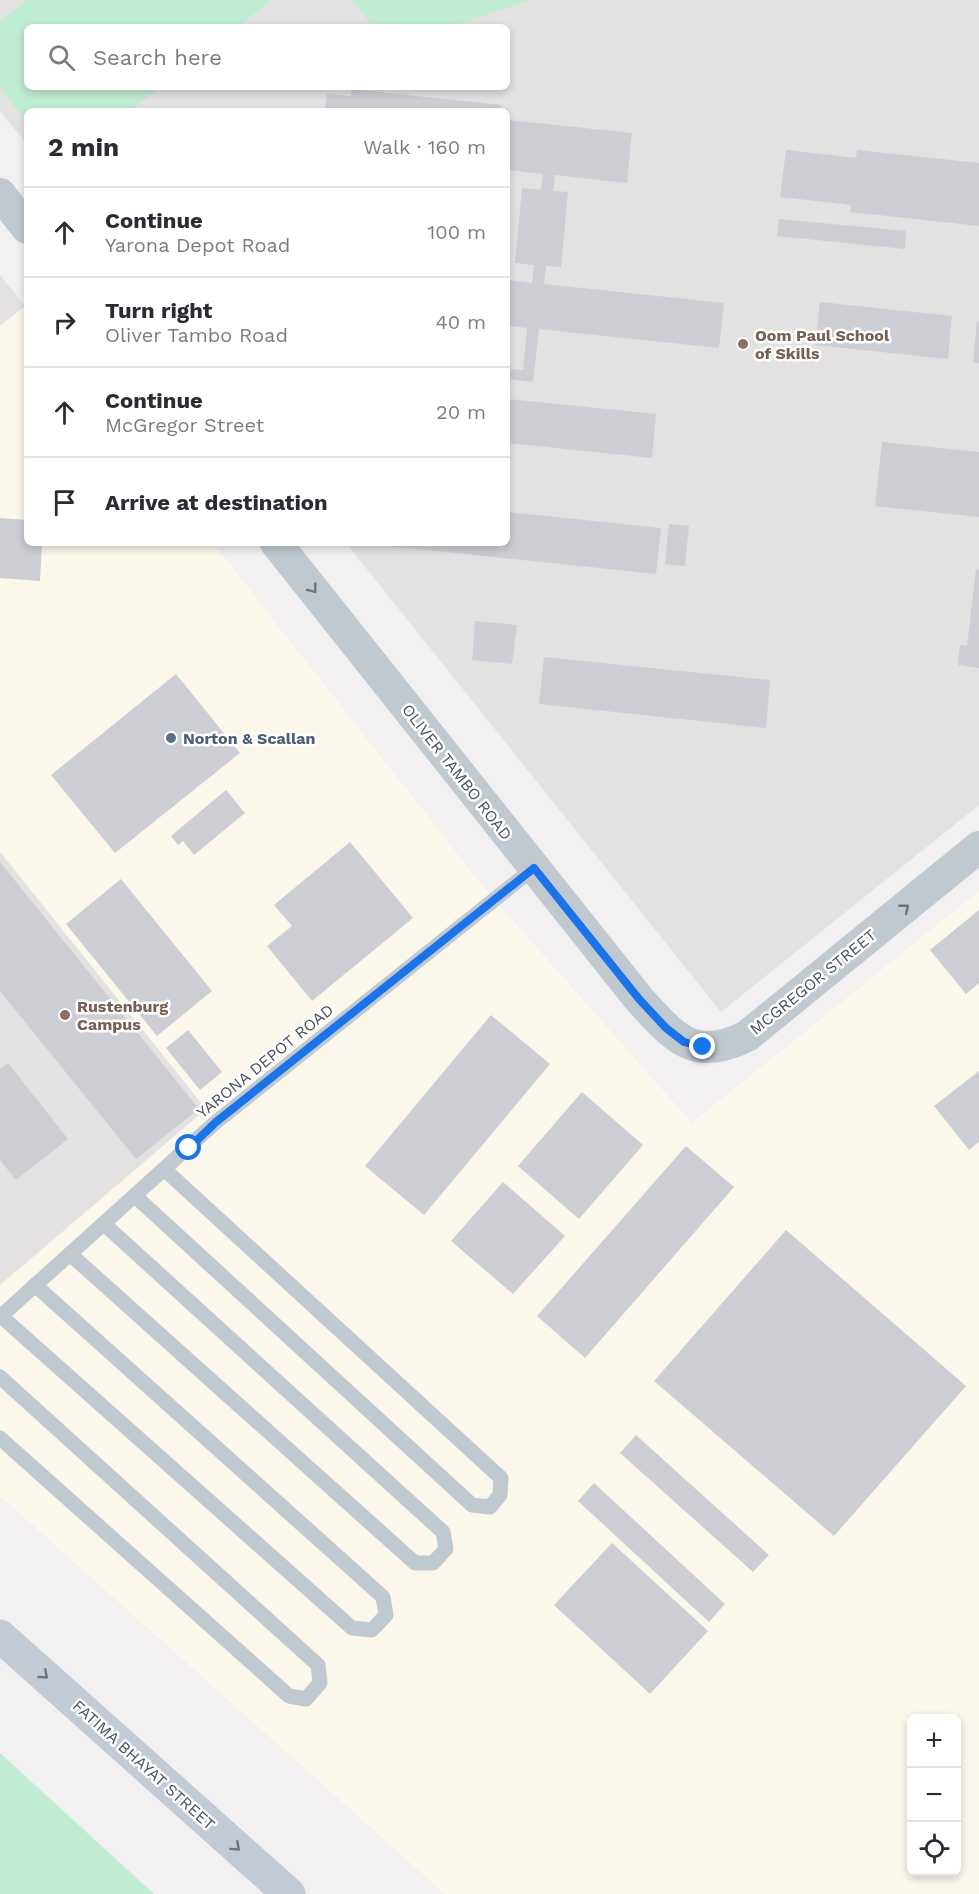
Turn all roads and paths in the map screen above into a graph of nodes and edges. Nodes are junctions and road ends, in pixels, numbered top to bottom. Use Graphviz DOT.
graph roads {
  1 [pos="0,194"];
  2 [pos="24,224"];
  3 [pos="278,546"];
  4 [pos="979,847"];
  5 [pos="534,868"];
  6 [pos="639,999"];
  7 [pos="164,1169"];
  8 [pos="135,1196"];
  9 [pos="104,1224"];
  10 [pos="70,1254"];
  11 [pos="35,1285"];
  12 [pos="0,1316"];
  13 [pos="0,1377"];
  14 [pos="0,1438"];
  15 [pos="0,1636"];
  16 [pos="289,1894"];
  1 -- 2 [label="street"];
  3 -- 5 [label="street, OLIVER TAMBO ROAD, one-way"];
  6 -- 4 [label="street, MCGREGOR STREET, one-way"];
  5 -- 6 [label="street, OLIVER TAMBO ROAD"];
  5 -- 7 [label="lane, YARONA DEPOT ROAD"];
  7 -- 8 [label="lane, YARONA DEPOT ROAD"];
  7 -- 8 [label="lane"];
  8 -- 9 [label="lane, YARONA DEPOT ROAD"];
  9 -- 10 [label="lane, YARONA DEPOT ROAD"];
  9 -- 10 [label="lane"];
  10 -- 11 [label="lane, YARONA DEPOT ROAD"];
  11 -- 12 [label="lane, YARONA DEPOT ROAD"];
  11 -- 12 [label="lane"];
  13 -- 14 [label="lane"];
  15 -- 16 [label="main road, FATIMA BHAYAT STREET, one-way"];
}
